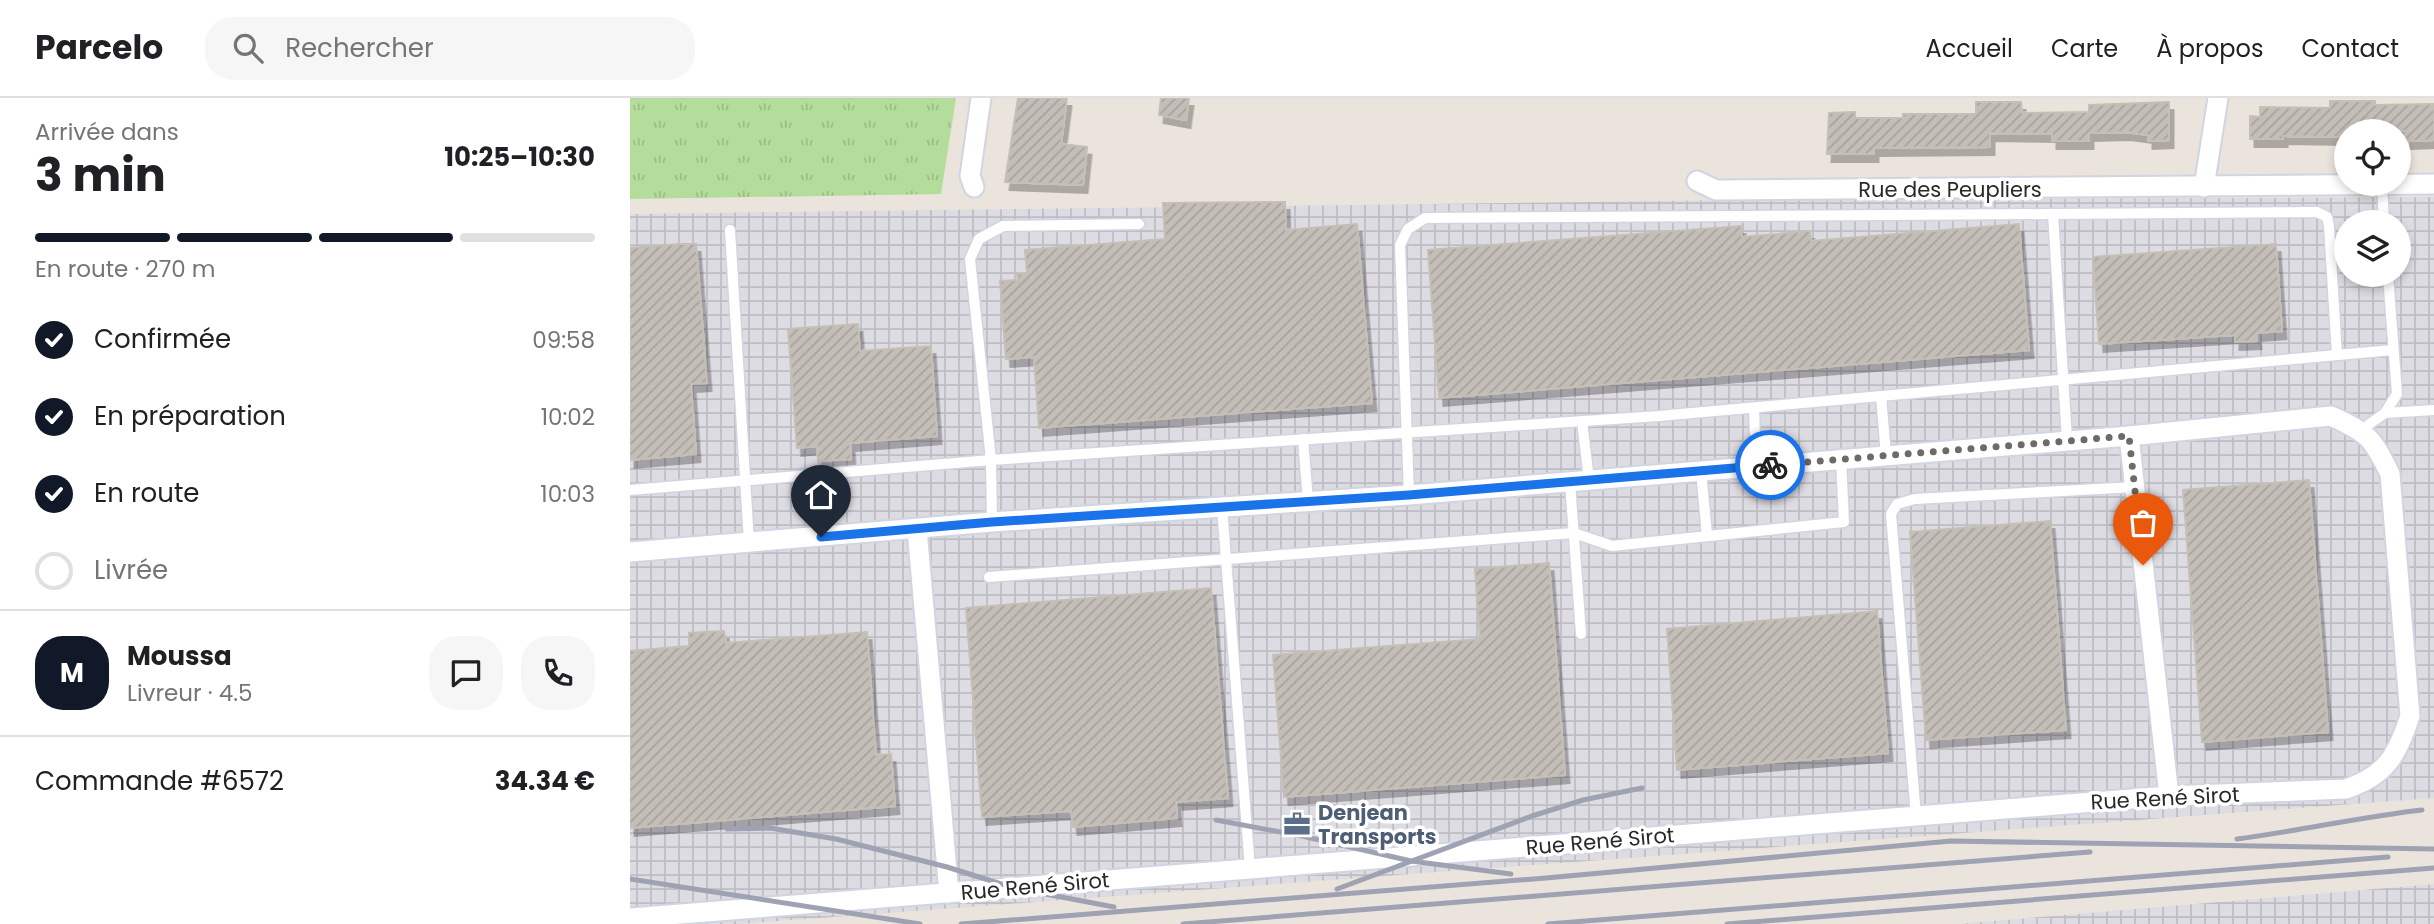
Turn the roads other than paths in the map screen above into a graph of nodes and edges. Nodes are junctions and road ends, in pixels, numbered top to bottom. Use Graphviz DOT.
graph roads {
  1 [pos="981,98"];
  2 [pos="2218,98"];
  3 [pos="1697,181"];
  4 [pos="2411,184"];
  5 [pos="2434,184"];
  6 [pos="2334,185"];
  7 [pos="974,187"];
  8 [pos="2204,187"];
  9 [pos="2053,215"];
  10 [pos="1139,224"];
  11 [pos="730,230"];
  12 [pos="2389,287"];
  13 [pos="2393,350"];
  14 [pos="2337,355"];
  15 [pos="2062,380"];
  16 [pos="1881,396"];
  17 [pos="1754,408"];
  18 [pos="2434,410"];
  19 [pos="2385,413"];
  20 [pos="1582,421"];
  21 [pos="2361,430"];
  22 [pos="1409,432"];
  23 [pos="2129,436"];
  24 [pos="1303,439"];
  25 [pos="2067,440"];
  26 [pos="1886,455"];
  27 [pos="1841,459"];
  28 [pos="991,460"];
  29 [pos="1756,466"];
  30 [pos="1701,471"];
  31 [pos="1579,481"];
  32 [pos="745,482"];
  33 [pos="2135,487"];
  34 [pos="630,490"];
  35 [pos="1409,495"];
  36 [pos="1308,501"];
  37 [pos="1222,507"];
  38 [pos="992,522"];
  39 [pos="917,529"];
  40 [pos="1574,533"];
  41 [pos="1707,535"];
  42 [pos="749,543"];
  43 [pos="630,552"];
  44 [pos="1227,559"];
  45 [pos="989,577"];
  46 [pos="1581,634"];
  47 [pos="2169,796"];
  48 [pos="1916,816"];
  49 [pos="1250,869"];
  50 [pos="949,893"];
  51 [pos="630,918"];
  1 -- 7 [label="street"];
  2 -- 8 [label="street"];
  3 -- 8 [label="street, Rue des Peupliers"];
  4 -- 5 [label="street, Rue des Peupliers"];
  6 -- 8 [label="street, Rue des Peupliers"];
  9 -- 14 [label="lane"];
  9 -- 15 [label="lane"];
  9 -- 22 [label="lane"];
  10 -- 28 [label="lane"];
  11 -- 32 [label="lane"];
  12 -- 13 [label="lane"];
  13 -- 14 [label="lane"];
  13 -- 19 [label="lane"];
  14 -- 15 [label="lane"];
  15 -- 16 [label="lane"];
  15 -- 25 [label="lane"];
  16 -- 17 [label="lane"];
  16 -- 26 [label="lane"];
  17 -- 20 [label="lane"];
  17 -- 29 [label="lane"];
  18 -- 19 [label="lane"];
  19 -- 21 [label="lane"];
  20 -- 22 [label="lane"];
  20 -- 31 [label="lane"];
  21 -- 23 [label="street"];
  21 -- 47 [label="street, Rue René Sirot"];
  22 -- 24 [label="lane"];
  22 -- 35 [label="lane"];
  23 -- 25 [label="street"];
  23 -- 33 [label="street"];
  24 -- 28 [label="lane"];
  24 -- 36 [label="lane"];
  25 -- 26 [label="street"];
  26 -- 27 [label="street"];
  27 -- 29 [label="street"];
  27 -- 41 [label="lane"];
  28 -- 32 [label="lane"];
  28 -- 38 [label="lane"];
  29 -- 30 [label="street"];
  30 -- 31 [label="street"];
  30 -- 41 [label="lane"];
  31 -- 35 [label="street"];
  31 -- 40 [label="lane"];
  32 -- 34 [label="lane"];
  32 -- 42 [label="lane"];
  33 -- 47 [label="street"];
  33 -- 48 [label="lane"];
  35 -- 36 [label="street"];
  36 -- 37 [label="street"];
  37 -- 38 [label="street"];
  37 -- 44 [label="lane"];
  38 -- 39 [label="street"];
  39 -- 42 [label="street"];
  39 -- 50 [label="street"];
  40 -- 41 [label="lane"];
  40 -- 44 [label="lane"];
  40 -- 46 [label="lane"];
  42 -- 43 [label="street"];
  44 -- 45 [label="lane"];
  44 -- 49 [label="lane"];
  47 -- 48 [label="street, Rue René Sirot"];
  48 -- 49 [label="street, Rue René Sirot"];
  49 -- 50 [label="street, Rue René Sirot"];
  50 -- 51 [label="street, Rue René Sirot"];
}
